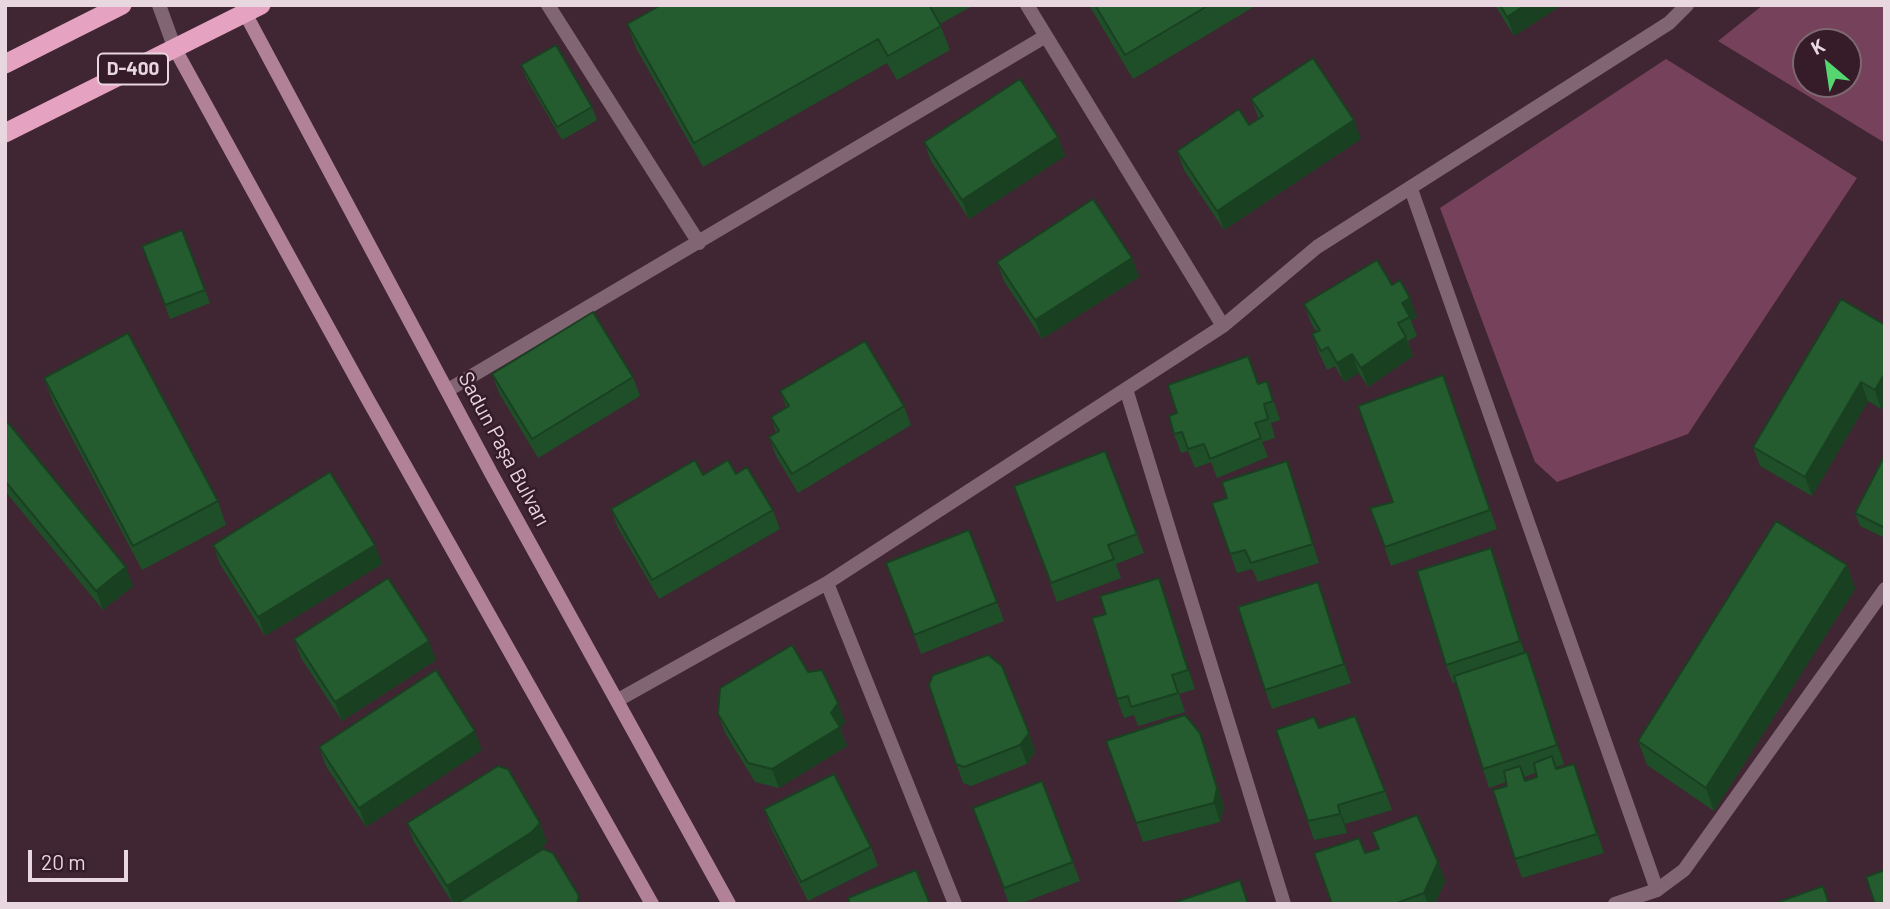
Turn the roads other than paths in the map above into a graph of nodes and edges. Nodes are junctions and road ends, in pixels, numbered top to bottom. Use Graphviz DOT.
graph roads {
  1 [pos="122,5"];
  2 [pos="159,5"];
  3 [pos="548,5"];
  4 [pos="1027,5"];
  5 [pos="1687,5"];
  6 [pos="249,8"];
  7 [pos="1046,36"];
  8 [pos="175,49"];
  9 [pos="5,64"];
  10 [pos="5,133"];
  11 [pos="1411,189"];
  12 [pos="699,243"];
  13 [pos="1223,326"];
  14 [pos="448,390"];
  15 [pos="1126,390"];
  16 [pos="827,583"];
  17 [pos="1885,589"];
  18 [pos="618,700"];
  19 [pos="1657,890"];
  20 [pos="652,904"];
  21 [pos="729,904"];
  22 [pos="955,904"];
  23 [pos="1284,904"];
  24 [pos="1615,904"];
  1 -- 9 [label="highway"];
  2 -- 8 [label="street"];
  3 -- 12 [label="street"];
  4 -- 7 [label="street"];
  5 -- 11 [label="street"];
  6 -- 8 [label="highway, D-400"];
  6 -- 14 [label="main road, Sadun Paşa Bulvarı"];
  7 -- 12 [label="street"];
  7 -- 13 [label="street"];
  8 -- 10 [label="highway, D-400"];
  8 -- 20 [label="main road"];
  11 -- 13 [label="street"];
  11 -- 19 [label="street"];
  12 -- 14 [label="street"];
  13 -- 15 [label="street"];
  14 -- 18 [label="main road, Sadun Paşa Bulvarı"];
  15 -- 16 [label="street"];
  15 -- 23 [label="street"];
  16 -- 18 [label="street"];
  16 -- 22 [label="street"];
  17 -- 19 [label="street"];
  18 -- 21 [label="main road, Sadun Paşa Bulvarı"];
  19 -- 24 [label="street"];
}
